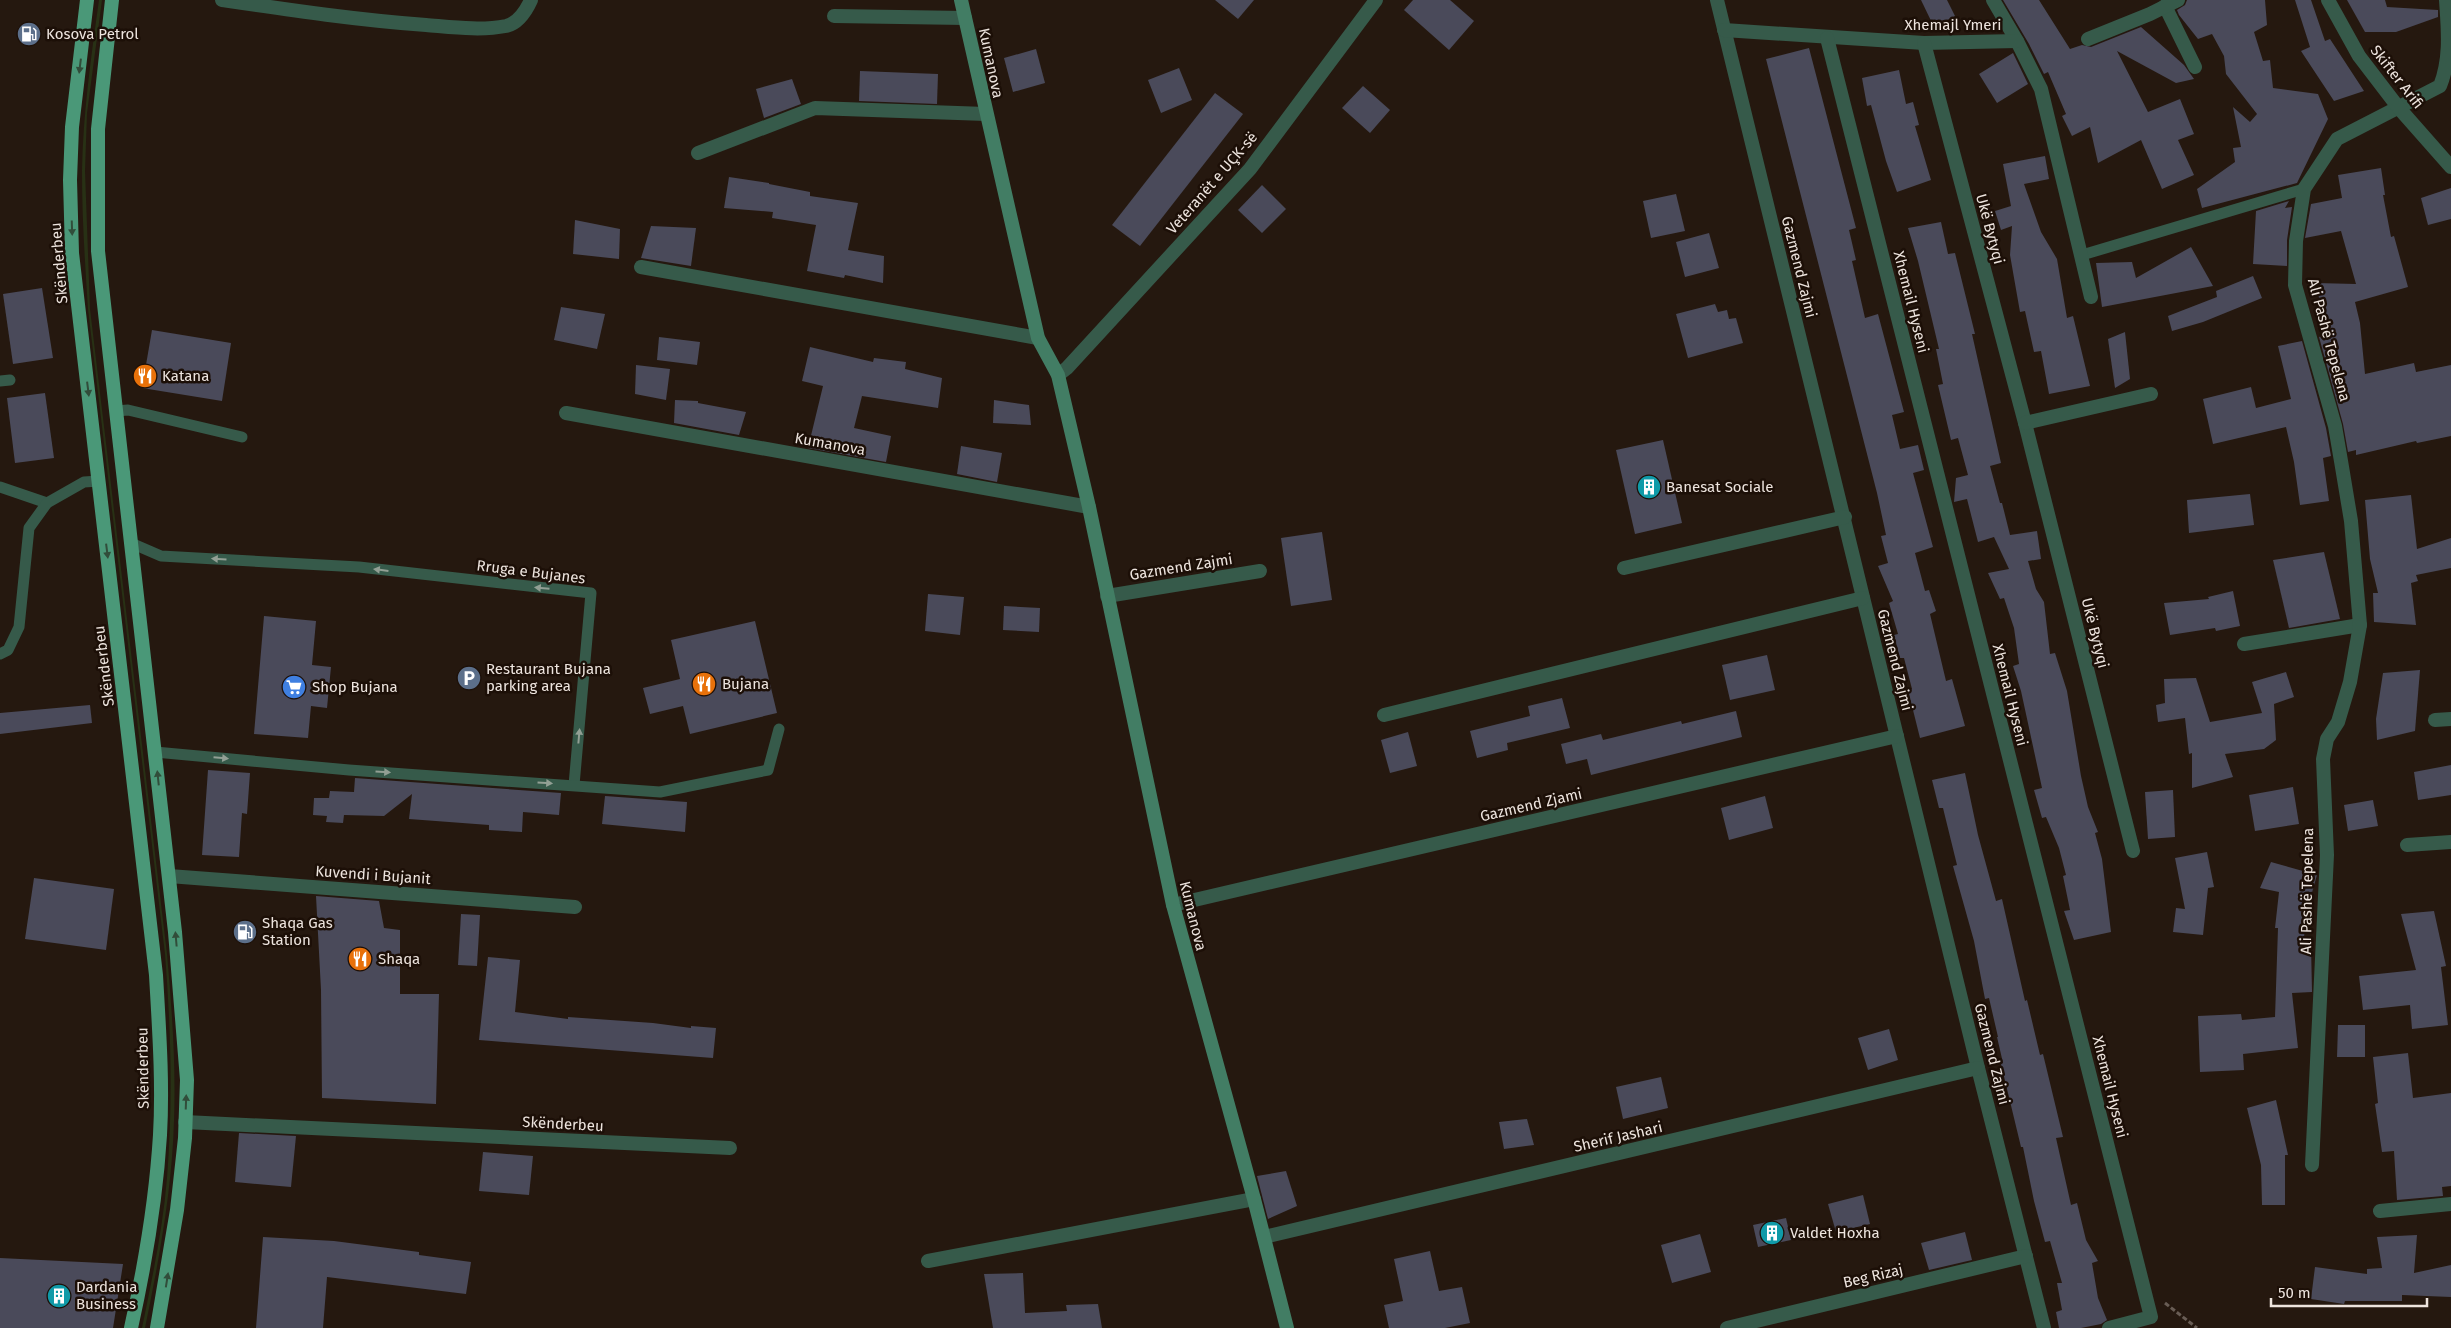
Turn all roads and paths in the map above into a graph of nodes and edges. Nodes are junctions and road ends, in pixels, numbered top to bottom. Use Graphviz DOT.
graph roads {
  1 [pos="88,0"];
  2 [pos="112,0"];
  3 [pos="222,0"];
  4 [pos="531,0"];
  5 [pos="961,0"];
  6 [pos="1376,0"];
  7 [pos="1717,0"];
  8 [pos="1993,0"];
  9 [pos="2328,0"];
  10 [pos="2446,0"];
  11 [pos="2172,3"];
  12 [pos="834,16"];
  13 [pos="965,18"];
  14 [pos="1724,30"];
  15 [pos="1827,38"];
  16 [pos="2088,39"];
  17 [pos="2017,41"];
  18 [pos="1924,43"];
  19 [pos="2195,67"];
  20 [pos="2398,106"];
  21 [pos="986,114"];
  22 [pos="698,153"];
  23 [pos="2451,167"];
  24 [pos="2304,189"];
  25 [pos="2082,255"];
  26 [pos="640,267"];
  27 [pos="2091,298"];
  28 [pos="1038,338"];
  29 [pos="1058,374"];
  30 [pos="2151,394"];
  31 [pos="116,411"];
  32 [pos="566,413"];
  33 [pos="2024,423"];
  34 [pos="242,437"];
  35 [pos="99,481"];
  36 [pos="0,487"];
  37 [pos="47,503"];
  38 [pos="1089,507"];
  39 [pos="1845,517"];
  40 [pos="131,543"];
  41 [pos="1624,568"];
  42 [pos="1260,571"];
  43 [pos="1107,596"];
  44 [pos="1863,598"];
  45 [pos="2360,625"];
  46 [pos="2244,644"];
  47 [pos="0,654"];
  48 [pos="1384,715"];
  49 [pos="2451,719"];
  50 [pos="2435,720"];
  51 [pos="779,729"];
  52 [pos="1898,736"];
  53 [pos="155,752"];
  54 [pos="574,785"];
  55 [pos="2451,842"];
  56 [pos="2451,850"];
  57 [pos="2133,851"];
  58 [pos="169,876"];
  59 [pos="1172,905"];
  60 [pos="575,907"];
  61 [pos="1978,1068"];
  62 [pos="185,1122"];
  63 [pos="730,1148"];
  64 [pos="2312,1165"];
  65 [pos="1254,1199"];
  66 [pos="2451,1204"];
  67 [pos="2380,1211"];
  68 [pos="1264,1237"];
  69 [pos="2026,1256"];
  70 [pos="928,1261"];
  71 [pos="2161,1300"];
  72 [pos="131,1328"];
  73 [pos="157,1328"];
  74 [pos="1287,1328"];
  75 [pos="1727,1328"];
  76 [pos="2044,1328"];
  77 [pos="2109,1328"];
  78 [pos="2197,1328"];
  1 -- 35 [label="main road, Skënderbeu, one-way"];
  2 -- 31 [label="main road"];
  3 -- 4 [label="street"];
  5 -- 13 [label="main road, Kumanova"];
  6 -- 29 [label="street, Veteranët e UÇK-së"];
  7 -- 14 [label="street, Gazmend Zajmi"];
  8 -- 17 [label="street"];
  9 -- 20 [label="street, Skifter Arifi"];
  10 -- 20 [label="street, Ali Pashë Tepelena"];
  11 -- 16 [label="street"];
  11 -- 19 [label="street"];
  12 -- 13 [label="street, Kumanova"];
  13 -- 21 [label="main road, Kumanova"];
  14 -- 15 [label="street, Xhemajl Ymeri"];
  14 -- 39 [label="street, Gazmend Zajmi"];
  15 -- 18 [label="street, Xhemajl Ymeri"];
  15 -- 77 [label="street, Xhemail Hyseni"];
  17 -- 18 [label="street, Xhemajl Ymeri"];
  17 -- 25 [label="street, Xhemajl Ymeri"];
  18 -- 33 [label="street, Ukë Bytyqi"];
  20 -- 23 [label="street, Skifter Arifi"];
  20 -- 24 [label="street, Ali Pashë Tepelena"];
  21 -- 22 [label="street, Kumanova"];
  21 -- 28 [label="main road, Kumanova"];
  24 -- 25 [label="lane"];
  24 -- 45 [label="street, Ali Pashë Tepelena"];
  25 -- 27 [label="street, Xhemajl Ymeri"];
  26 -- 28 [label="street"];
  28 -- 29 [label="main road, Kumanova"];
  29 -- 38 [label="main road, Kumanova"];
  30 -- 33 [label="street"];
  31 -- 34 [label="lane"];
  31 -- 40 [label="main road"];
  32 -- 38 [label="street, Kumanova"];
  33 -- 57 [label="street, Ukë Bytyqi"];
  35 -- 37 [label="lane"];
  35 -- 72 [label="main road, Skënderbeu, one-way"];
  36 -- 37 [label="lane"];
  37 -- 47 [label="lane"];
  38 -- 43 [label="main road, Kumanova"];
  39 -- 41 [label="street"];
  39 -- 44 [label="street, Gazmend Zajmi"];
  40 -- 53 [label="main road"];
  54 -- 40 [label="lane, Rruga e Bujanes, one-way"];
  42 -- 43 [label="street, Gazmend Zajmi"];
  43 -- 59 [label="main road, Kumanova"];
  44 -- 48 [label="street"];
  44 -- 52 [label="street, Gazmend Zajmi"];
  45 -- 46 [label="street"];
  45 -- 64 [label="street, Ali Pashë Tepelena"];
  49 -- 50 [label="street"];
  51 -- 54 [label="lane"];
  52 -- 59 [label="street, Gazmend Zjami"];
  52 -- 61 [label="street, Gazmend Zajmi"];
  53 -- 54 [label="lane, one-way"];
  58 -- 53 [label="main road, one-way"];
  55 -- 56 [label="street"];
  58 -- 60 [label="street, Kuvendi i Bujanit"];
  62 -- 58 [label="main road, one-way"];
  59 -- 65 [label="main road, Kumanova"];
  61 -- 68 [label="street, Sherif Jashari"];
  61 -- 69 [label="street, Gazmend Zajmi"];
  62 -- 63 [label="street, Skënderbeu"];
  73 -- 62 [label="main road, one-way"];
  65 -- 68 [label="main road, Kumanova"];
  65 -- 70 [label="street"];
  66 -- 67 [label="street"];
  68 -- 74 [label="main road, Kumanova"];
  69 -- 75 [label="street, Beg Rizaj"];
  69 -- 76 [label="street, Gazmend Zajmi"];
  71 -- 78 [label="path"];
}
